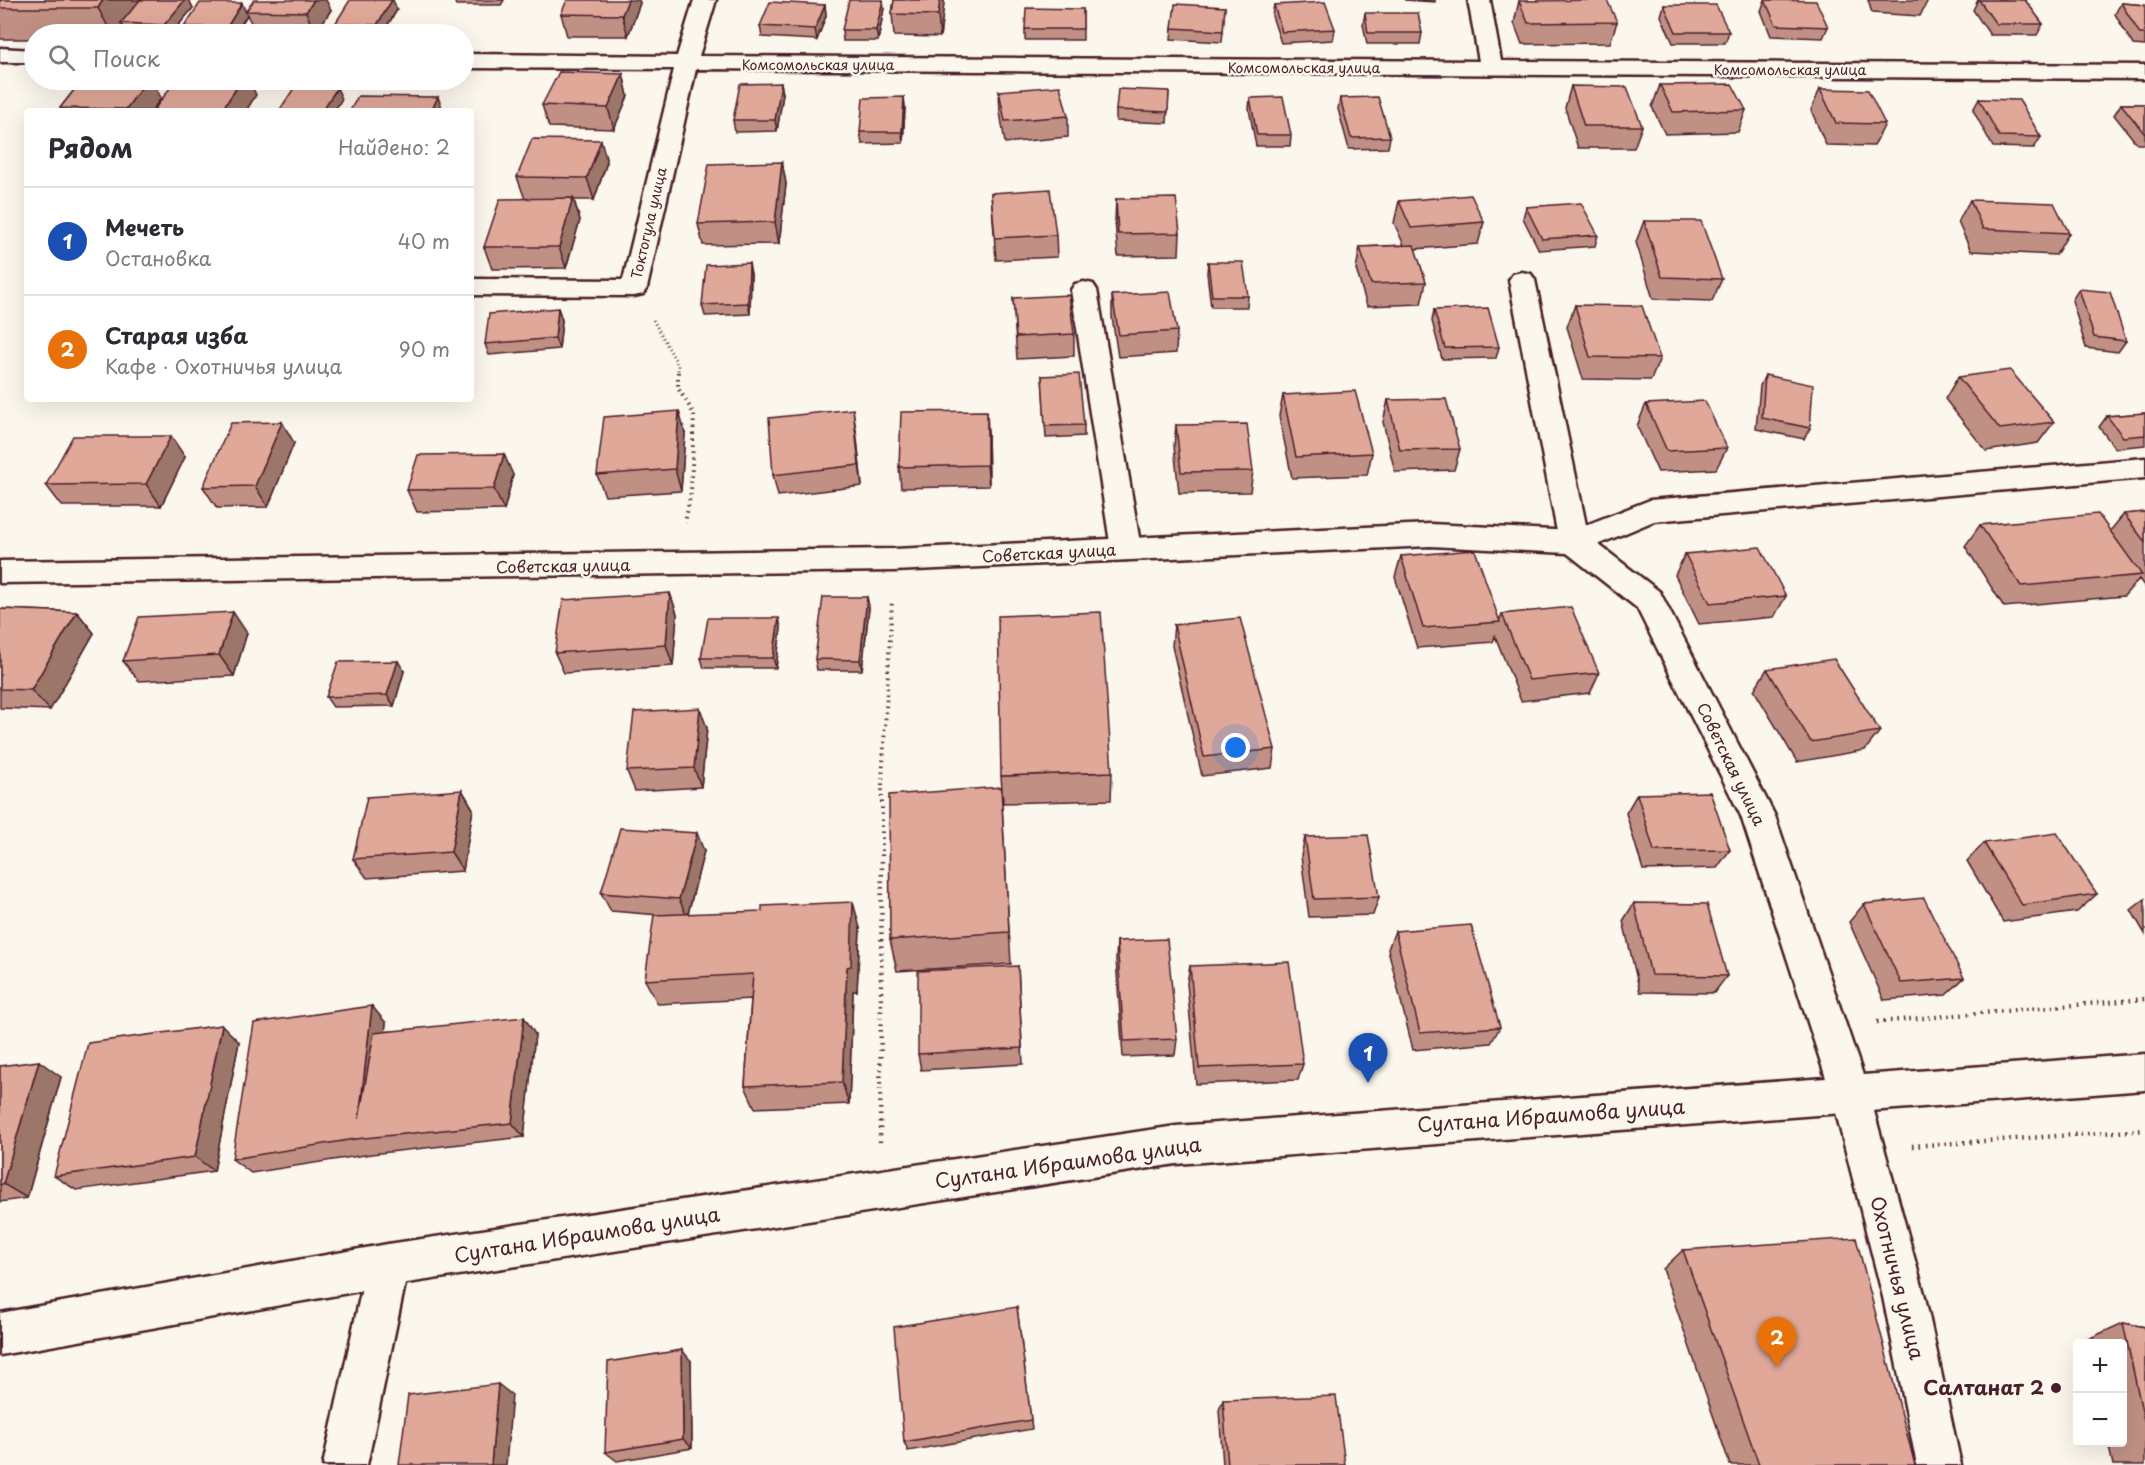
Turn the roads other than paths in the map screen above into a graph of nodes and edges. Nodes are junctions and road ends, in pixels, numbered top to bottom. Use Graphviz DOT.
graph roads {
  1 [pos="705,0"];
  2 [pos="1479,0"];
  3 [pos="0,55"];
  4 [pos="24,56"];
  5 [pos="474,61"];
  6 [pos="686,64"];
  7 [pos="1491,69"];
  8 [pos="2145,72"];
  9 [pos="1522,280"];
  10 [pos="474,287"];
  11 [pos="1084,290"];
  12 [pos="2145,468"];
  13 [pos="1574,542"];
  14 [pos="1126,549"];
  15 [pos="0,572"];
  16 [pos="2145,1072"];
  17 [pos="1850,1093"];
  18 [pos="388,1265"];
  19 [pos="0,1334"];
  20 [pos="345,1465"];
  21 [pos="1939,1465"];
  1 -- 6 [label="street, Токтогула улица"];
  2 -- 7 [label="street"];
  3 -- 4 [label="street"];
  5 -- 6 [label="street, Комсомольская улица"];
  6 -- 7 [label="street, Комсомольская улица"];
  6 -- 10 [label="street, Токтогула улица"];
  7 -- 8 [label="street, Комсомольская улица"];
  9 -- 13 [label="street"];
  11 -- 14 [label="street, Советская улица"];
  12 -- 13 [label="street, Советская улица"];
  13 -- 14 [label="street, Советская улица"];
  13 -- 17 [label="street, Советская улица"];
  14 -- 15 [label="street, Советская улица"];
  16 -- 17 [label="street, Султана Ибраимова улица"];
  17 -- 18 [label="street, Султана Ибраимова улица"];
  17 -- 21 [label="street, Охотничья улица"];
  18 -- 19 [label="street, Султана Ибраимова улица"];
  18 -- 20 [label="street"];
}
